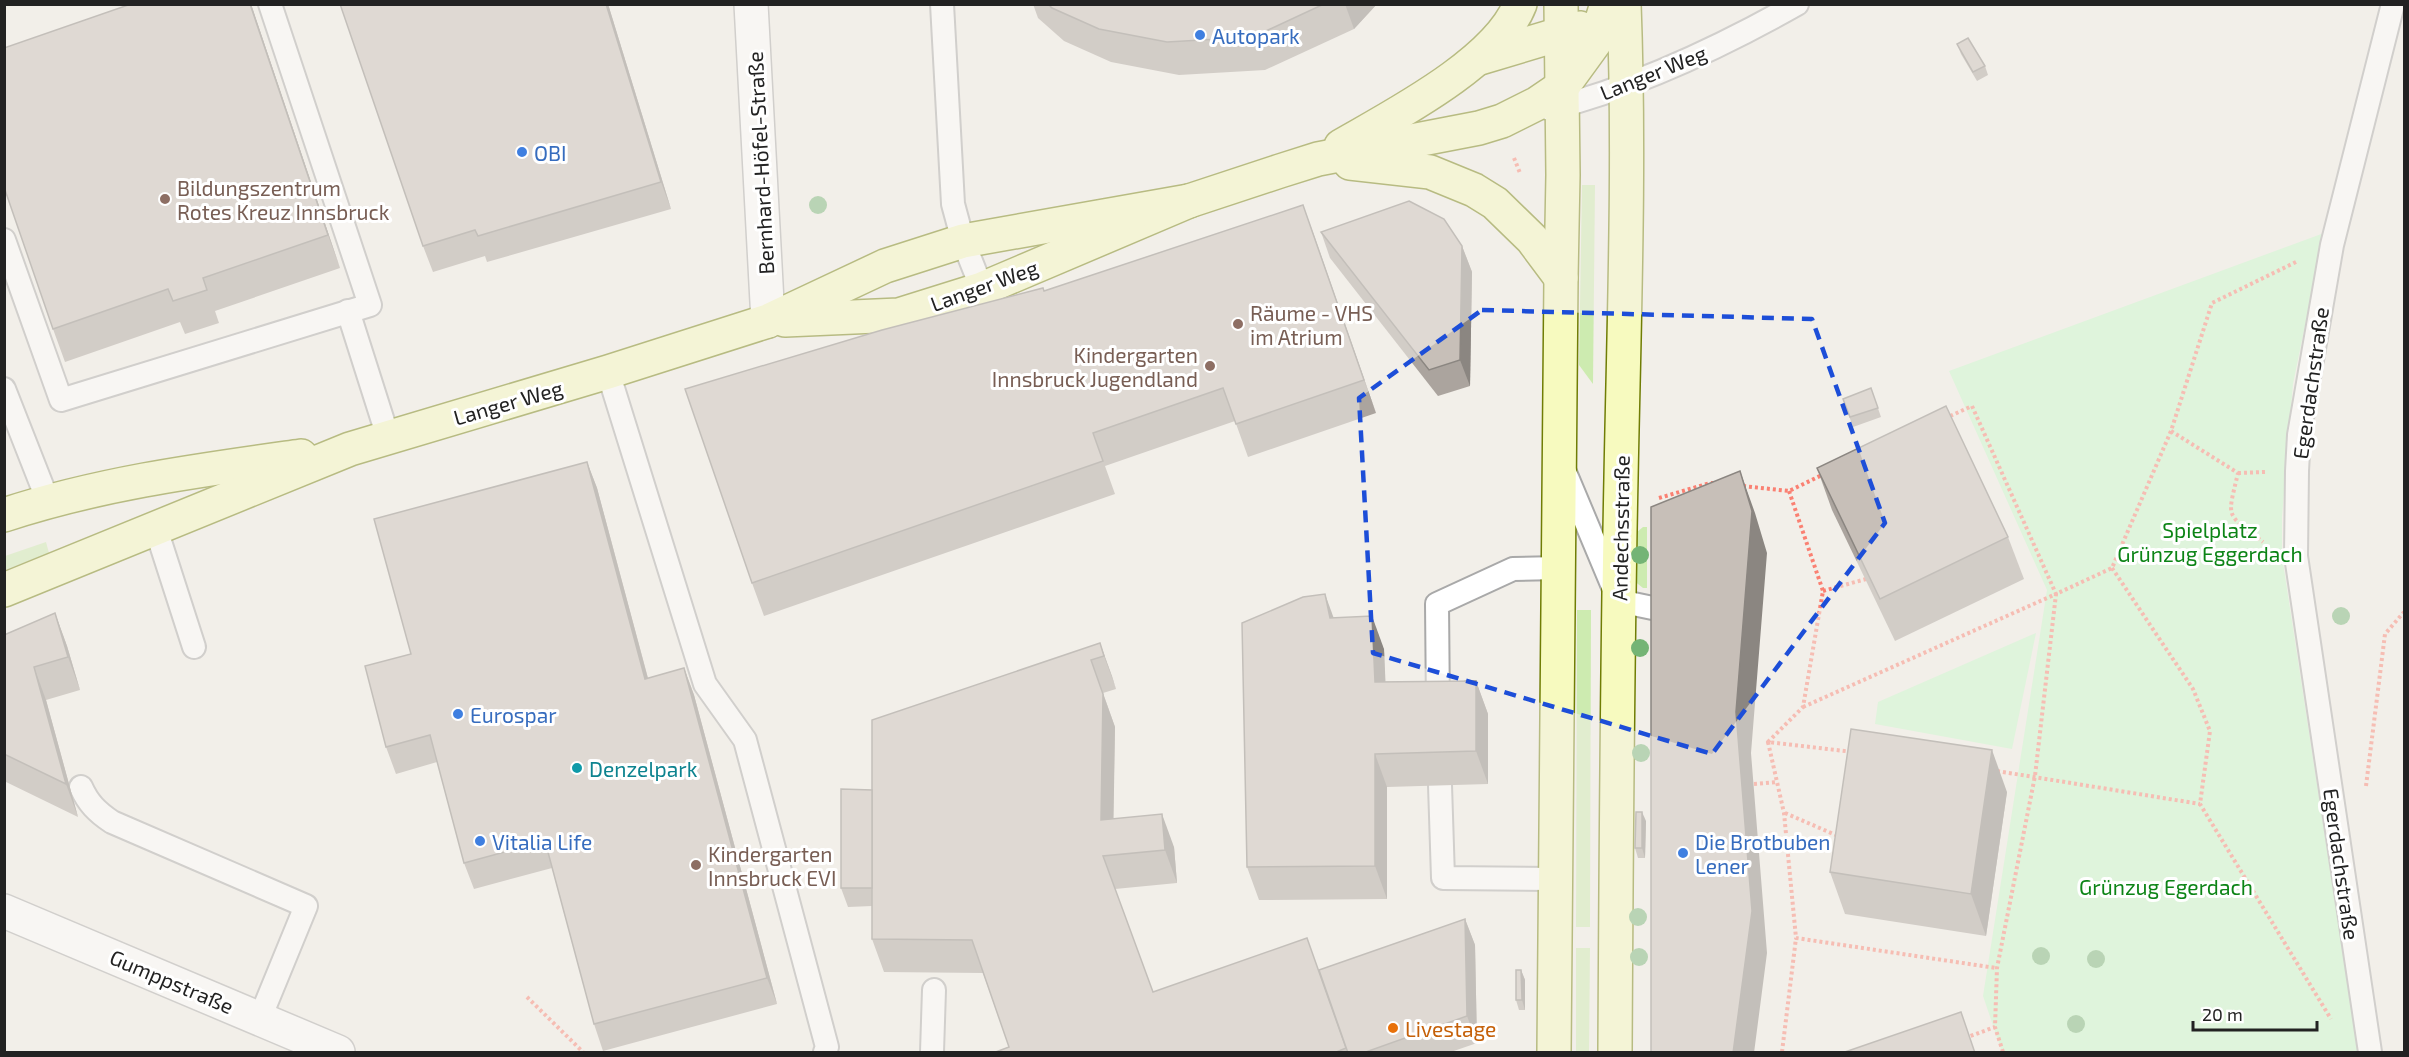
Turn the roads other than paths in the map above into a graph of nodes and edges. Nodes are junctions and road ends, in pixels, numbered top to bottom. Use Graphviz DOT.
graph roads {
  1 [pos="270,4"];
  2 [pos="756,4"];
  3 [pos="942,4"];
  4 [pos="1520,4"];
  5 [pos="1797,4"];
  6 [pos="2393,4"];
  7 [pos="751,5"];
  8 [pos="1620,9"];
  9 [pos="1562,19"];
  10 [pos="1480,58"];
  11 [pos="1627,86"];
  12 [pos="1563,96"];
  13 [pos="1318,159"];
  14 [pos="1189,201"];
  15 [pos="4,240"];
  16 [pos="963,241"];
  17 [pos="1561,278"];
  18 [pos="982,289"];
  19 [pos="348,311"];
  20 [pos="768,321"];
  21 [pos="608,372"];
  22 [pos="4,389"];
  23 [pos="388,437"];
  24 [pos="350,449"];
  25 [pos="1559,459"];
  26 [pos="48,501"];
  27 [pos="4,515"];
  28 [pos="156,529"];
  29 [pos="1559,568"];
  30 [pos="4,590"];
  31 [pos="1619,601"];
  32 [pos="1667,611"];
  33 [pos="194,647"];
  34 [pos="1438,714"];
  35 [pos="1440,785"];
  36 [pos="81,787"];
  37 [pos="1556,879"];
  38 [pos="4,911"];
  39 [pos="934,990"];
  40 [pos="260,1018"];
  41 [pos="338,1053"];
  42 [pos="825,1053"];
  43 [pos="932,1053"];
  44 [pos="1554,1053"];
  45 [pos="1615,1053"];
  46 [pos="2370,1053"];
  1 -- 19 [label="lane"];
  2 -- 7 [label="lane"];
  3 -- 16 [label="lane"];
  4 -- 10 [label="main road, Langer Weg"];
  5 -- 11 [label="lane, Langer Weg"];
  6 -- 46 [label="lane, Egerdachstraße"];
  7 -- 20 [label="street, Bernhard-Höfel-Straße"];
  8 -- 9 [label="main road, Langer Weg"];
  8 -- 11 [label="main road, Andechsstraße"];
  8 -- 12 [label="main road, Langer Weg"];
  9 -- 10 [label="main road, Langer Weg"];
  9 -- 12 [label="main road"];
  10 -- 13 [label="main road, Langer Weg"];
  11 -- 12 [label="lane, Langer Weg"];
  11 -- 31 [label="main road, Andechsstraße"];
  12 -- 13 [label="main road, Langer Weg"];
  12 -- 17 [label="main road"];
  13 -- 14 [label="main road, Langer Weg"];
  13 -- 17 [label="main road"];
  14 -- 16 [label="main road, Langer Weg"];
  14 -- 18 [label="main road, Langer Weg"];
  15 -- 19 [label="lane"];
  16 -- 18 [label="lane"];
  16 -- 20 [label="main road, Langer Weg"];
  17 -- 25 [label="main road"];
  18 -- 20 [label="main road, Langer Weg"];
  19 -- 23 [label="lane"];
  20 -- 21 [label="main road, Langer Weg"];
  21 -- 23 [label="main road, Langer Weg"];
  21 -- 42 [label="lane"];
  22 -- 26 [label="lane"];
  23 -- 24 [label="main road, Langer Weg"];
  24 -- 26 [label="main road, Langer Weg"];
  24 -- 28 [label="main road, Langer Weg"];
  25 -- 29 [label="main road"];
  25 -- 31 [label="lane"];
  26 -- 27 [label="main road, Langer Weg"];
  28 -- 30 [label="main road, Langer Weg"];
  28 -- 33 [label="lane"];
  29 -- 34 [label="lane"];
  29 -- 37 [label="main road"];
  31 -- 32 [label="lane"];
  31 -- 45 [label="main road, Andechsstraße"];
  35 -- 37 [label="lane"];
  36 -- 40 [label="lane"];
  37 -- 44 [label="main road"];
  38 -- 40 [label="street, Gumppstraße"];
  39 -- 43 [label="lane"];
  40 -- 41 [label="street, Gumppstraße"];
}
